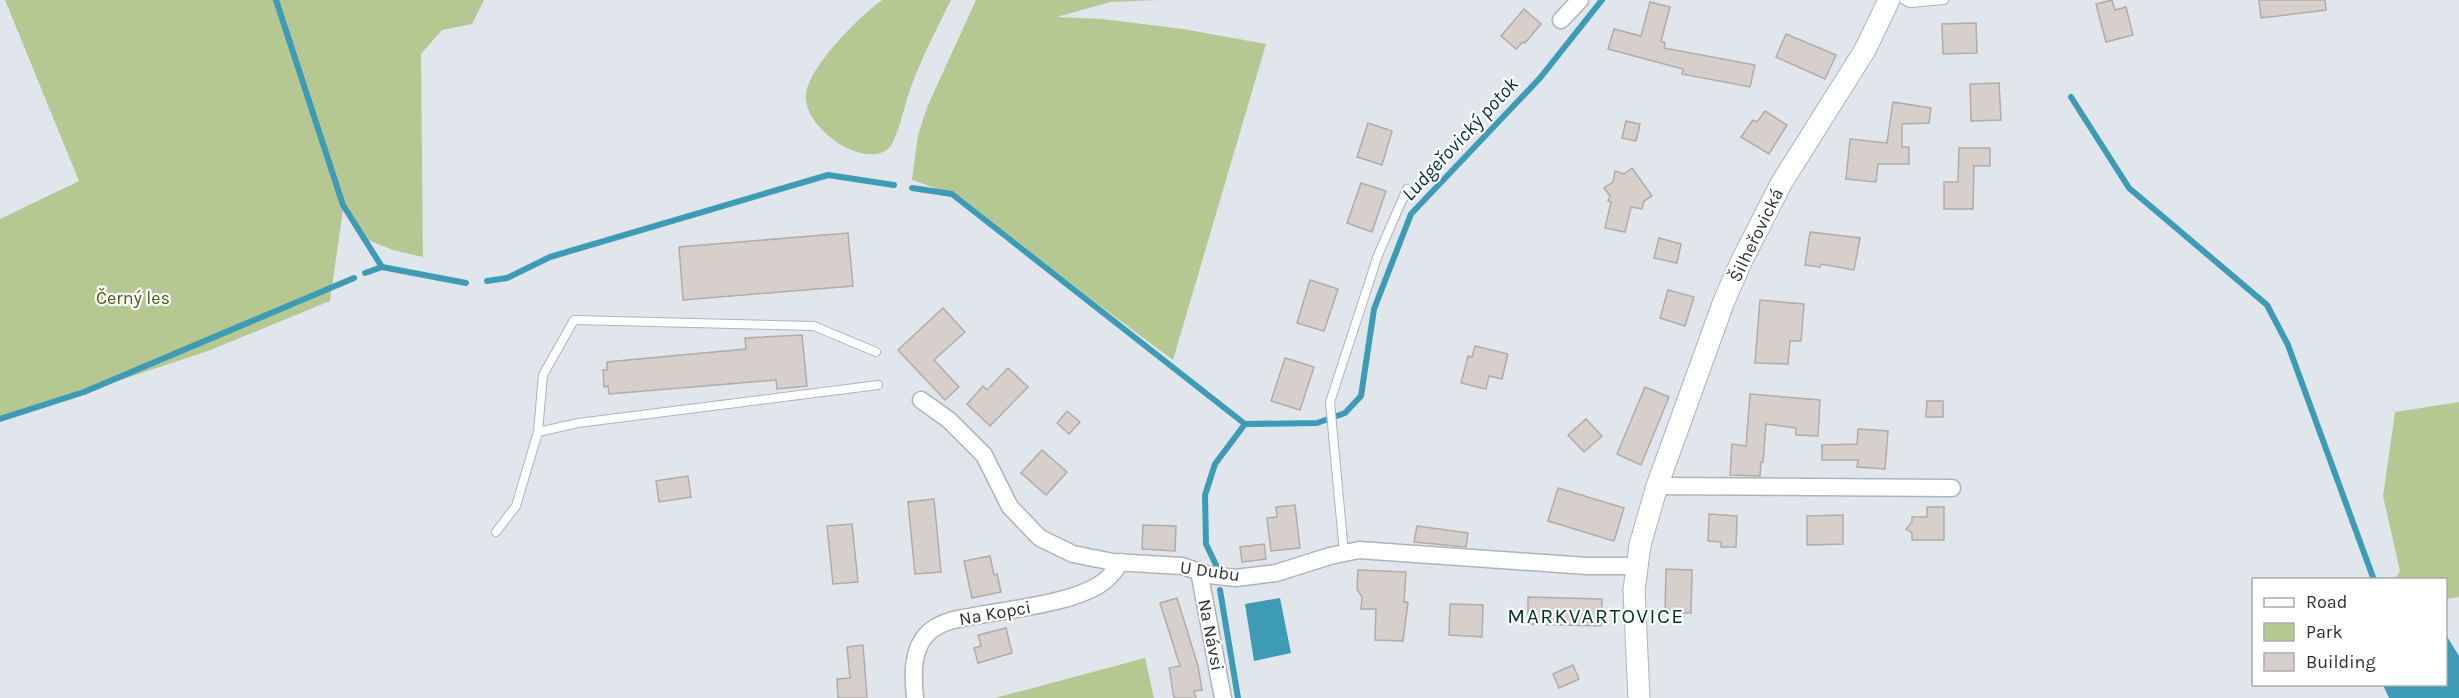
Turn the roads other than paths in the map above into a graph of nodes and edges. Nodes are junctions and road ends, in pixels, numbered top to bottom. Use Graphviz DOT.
graph roads {
  1 [pos="1580,0"];
  2 [pos="1888,0"];
  3 [pos="1904,0"];
  4 [pos="1944,0"];
  5 [pos="1561,20"];
  6 [pos="1407,189"];
  7 [pos="876,352"];
  8 [pos="878,385"];
  9 [pos="921,400"];
  10 [pos="538,432"];
  11 [pos="1657,486"];
  12 [pos="1952,488"];
  13 [pos="496,532"];
  14 [pos="1344,553"];
  15 [pos="1121,562"];
  16 [pos="1637,566"];
  17 [pos="1199,571"];
  18 [pos="915,698"];
  19 [pos="1223,698"];
  20 [pos="1639,698"];
  1 -- 5 [label="street"];
  2 -- 11 [label="street, Šilheřovická"];
  3 -- 4 [label="lane"];
  6 -- 14 [label="lane"];
  7 -- 10 [label="lane"];
  8 -- 10 [label="lane"];
  9 -- 15 [label="street, U Dubu"];
  10 -- 13 [label="lane"];
  11 -- 12 [label="street"];
  11 -- 16 [label="street, Šilheřovická"];
  14 -- 16 [label="street, U Dubu"];
  14 -- 17 [label="street, U Dubu"];
  15 -- 17 [label="street, U Dubu"];
  15 -- 18 [label="street, Na Kopci"];
  16 -- 20 [label="street, Šilheřovická"];
  17 -- 19 [label="street, Na Návsi"];
}
